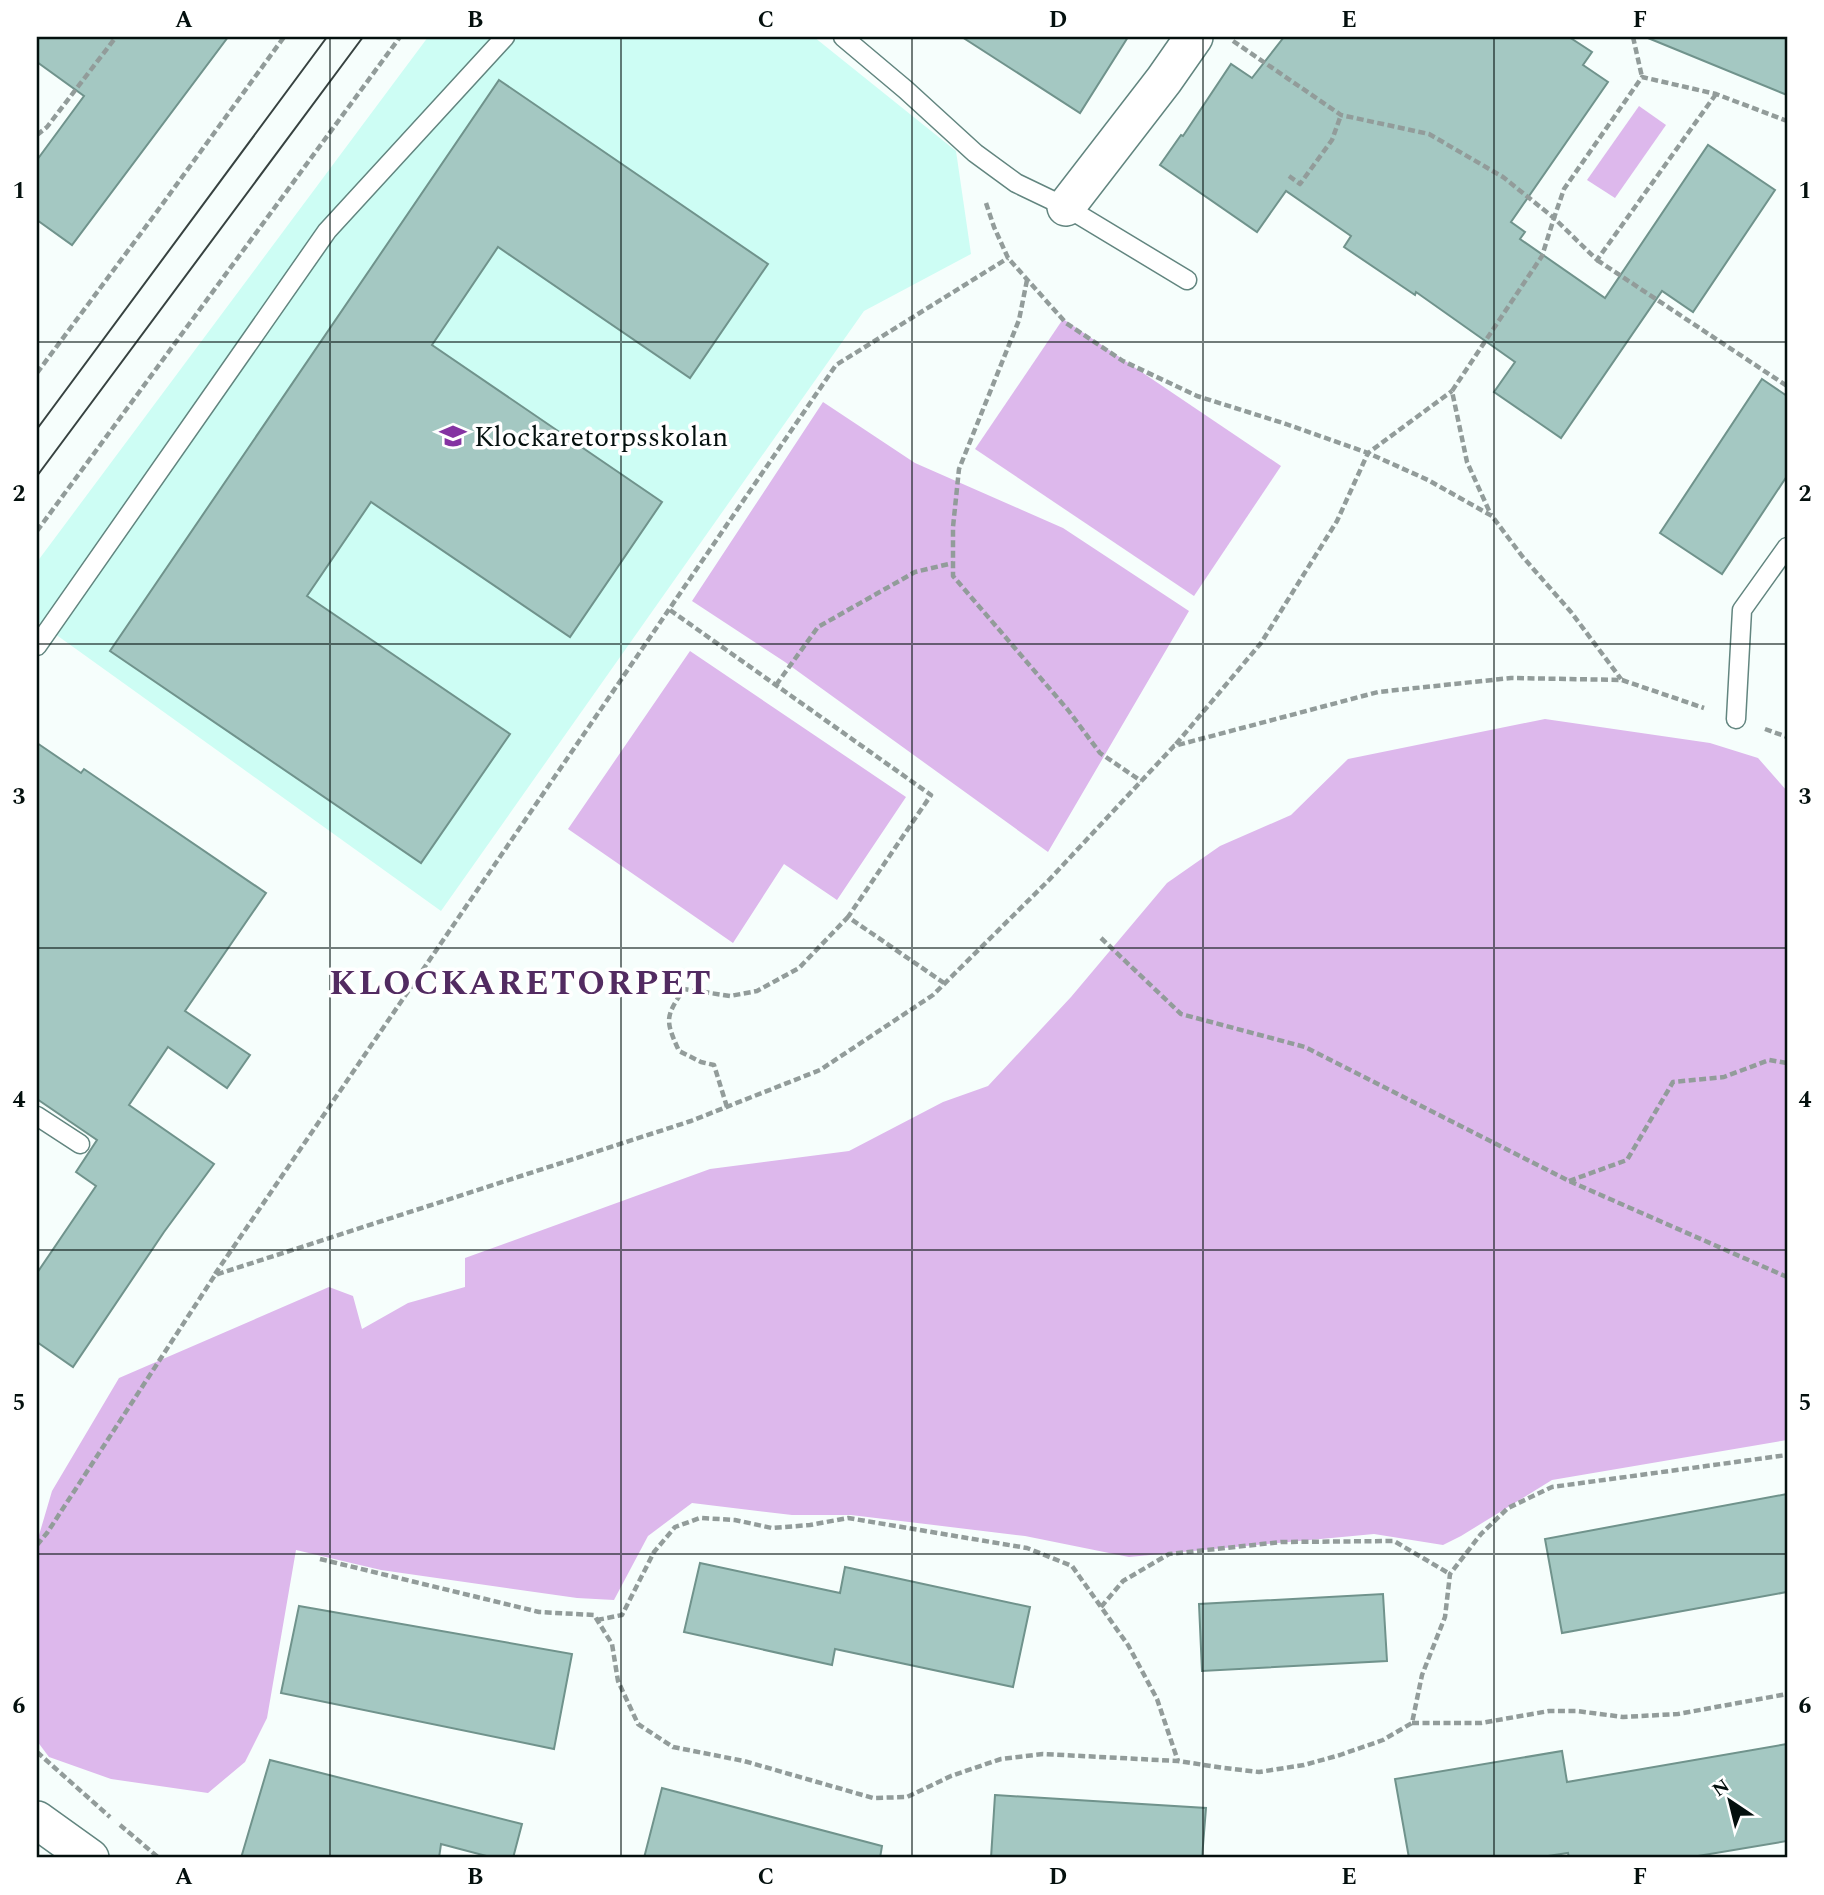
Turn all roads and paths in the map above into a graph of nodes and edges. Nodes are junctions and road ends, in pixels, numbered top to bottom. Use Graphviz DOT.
graph roads {
  1 [pos="116,37"];
  2 [pos="284,37"];
  3 [pos="400,37"];
  4 [pos="505,37"];
  5 [pos="843,37"];
  6 [pos="1194,37"];
  7 [pos="1228,37"];
  8 [pos="1633,37"];
  9 [pos="1642,77"];
  10 [pos="1716,94"];
  11 [pos="1341,115"];
  12 [pos="1787,121"];
  13 [pos="37,135"];
  14 [pos="975,153"];
  15 [pos="1289,176"];
  16 [pos="1066,207"];
  17 [pos="1554,218"];
  18 [pos="1009,258"];
  19 [pos="1597,260"];
  20 [pos="1027,279"];
  21 [pos="1187,280"];
  22 [pos="37,373"];
  23 [pos="1787,386"];
  24 [pos="1452,391"];
  25 [pos="1368,453"];
  26 [pos="1492,516"];
  27 [pos="37,531"];
  28 [pos="1787,547"];
  29 [pos="953,563"];
  30 [pos="670,610"];
  31 [pos="37,646"];
  32 [pos="1622,680"];
  33 [pos="776,685"];
  34 [pos="1736,719"];
  35 [pos="1787,737"];
  36 [pos="1174,746"];
  37 [pos="1141,781"];
  38 [pos="848,917"];
  39 [pos="1101,939"];
  40 [pos="944,983"];
  41 [pos="1787,1063"];
  42 [pos="727,1107"];
  43 [pos="37,1115"];
  44 [pos="80,1144"];
  45 [pos="1569,1181"];
  46 [pos="215,1275"];
  47 [pos="1787,1276"];
  48 [pos="1787,1455"];
  49 [pos="37,1545"];
  50 [pos="320,1559"];
  51 [pos="1450,1574"];
  52 [pos="1101,1607"];
  53 [pos="597,1620"];
  54 [pos="1787,1694"];
  55 [pos="1412,1723"];
  56 [pos="37,1752"];
  57 [pos="1178,1761"];
  58 [pos="37,1820"];
  59 [pos="90,1858"];
  60 [pos="159,1858"];
  1 -- 13 [label="path"];
  2 -- 22 [label="path"];
  3 -- 27 [label="path"];
  4 -- 31 [label="lane"];
  5 -- 14 [label="lane"];
  6 -- 16 [label="street"];
  7 -- 11 [label="path"];
  8 -- 9 [label="path"];
  9 -- 10 [label="path"];
  9 -- 17 [label="path"];
  10 -- 12 [label="path"];
  10 -- 19 [label="path"];
  11 -- 15 [label="path"];
  11 -- 17 [label="path"];
  14 -- 16 [label="lane"];
  14 -- 18 [label="path"];
  16 -- 21 [label="lane"];
  17 -- 19 [label="path"];
  17 -- 24 [label="path"];
  18 -- 20 [label="path"];
  18 -- 30 [label="path"];
  19 -- 23 [label="path"];
  20 -- 25 [label="path"];
  20 -- 29 [label="path"];
  24 -- 25 [label="path"];
  24 -- 26 [label="path"];
  25 -- 26 [label="path"];
  25 -- 36 [label="path"];
  26 -- 32 [label="path"];
  28 -- 34 [label="lane"];
  29 -- 33 [label="path"];
  29 -- 37 [label="path"];
  30 -- 33 [label="path"];
  30 -- 46 [label="path"];
  32 -- 34 [label="path"];
  32 -- 36 [label="path"];
  33 -- 38 [label="path"];
  34 -- 35 [label="path"];
  36 -- 37 [label="path"];
  37 -- 40 [label="path"];
  38 -- 40 [label="path"];
  38 -- 42 [label="path"];
  39 -- 45 [label="path"];
  40 -- 42 [label="path"];
  41 -- 45 [label="path"];
  42 -- 46 [label="path"];
  43 -- 44 [label="lane"];
  45 -- 47 [label="path"];
  46 -- 49 [label="path"];
  48 -- 51 [label="path"];
  50 -- 53 [label="path"];
  51 -- 52 [label="path"];
  51 -- 55 [label="path"];
  52 -- 53 [label="path"];
  52 -- 57 [label="path"];
  53 -- 57 [label="path"];
  54 -- 55 [label="path"];
  55 -- 57 [label="path"];
  56 -- 60 [label="path"];
  58 -- 59 [label="street"];
}
